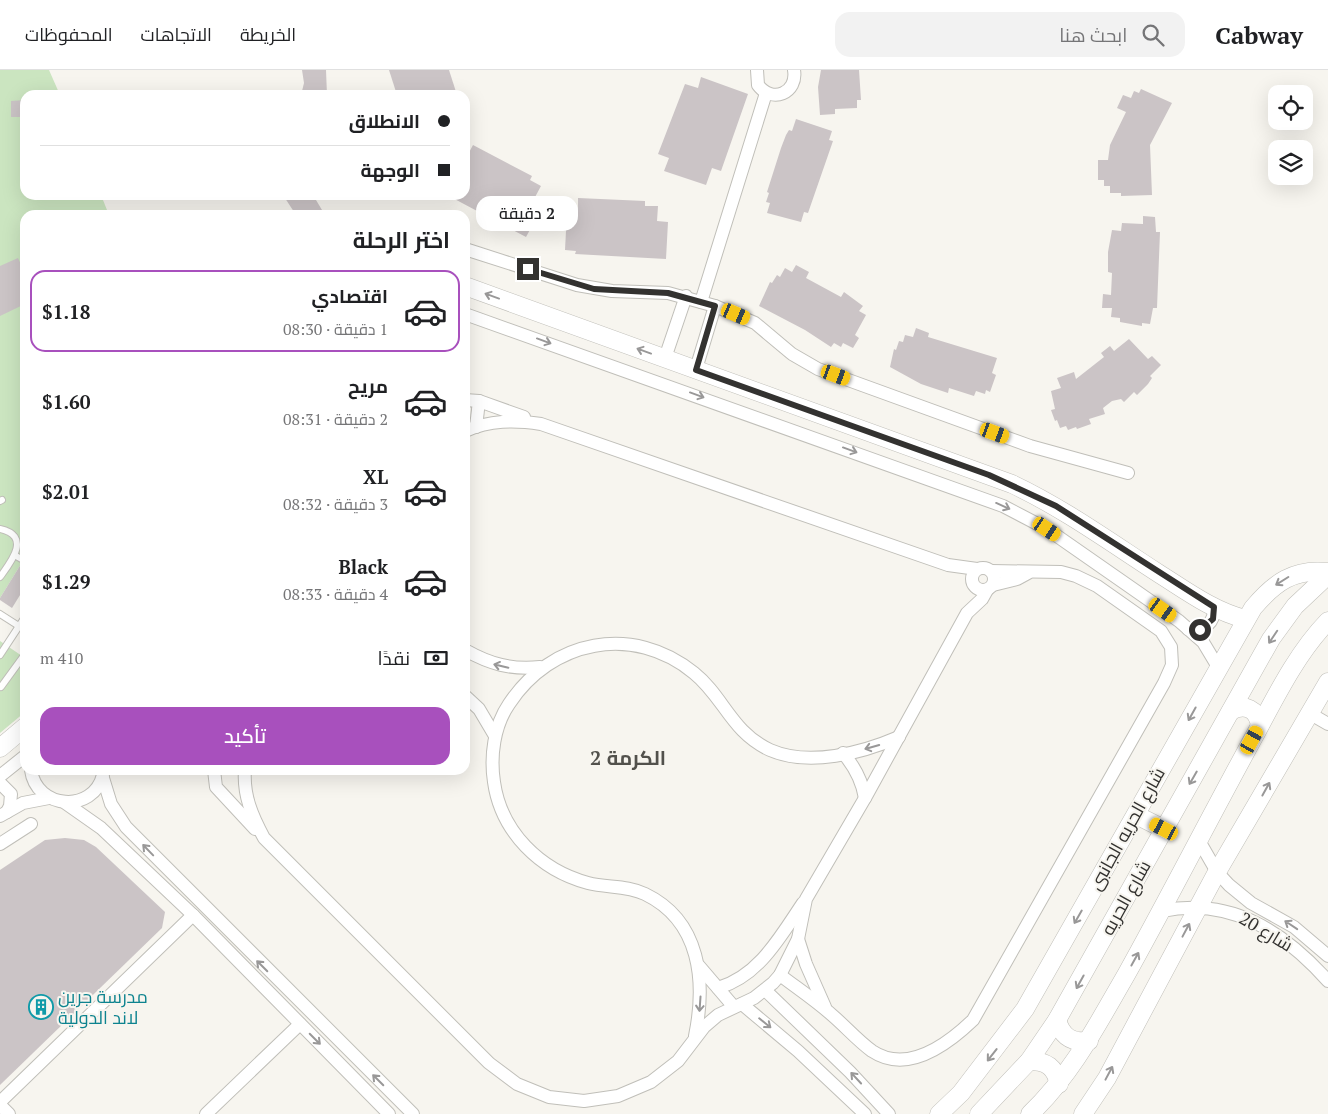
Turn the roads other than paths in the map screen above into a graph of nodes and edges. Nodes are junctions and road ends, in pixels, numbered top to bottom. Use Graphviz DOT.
graph roads {
  1 [pos="757,70"];
  2 [pos="794,70"];
  3 [pos="766,93"];
  4 [pos="470,251"];
  5 [pos="470,288"];
  6 [pos="686,296"];
  7 [pos="701,302"];
  8 [pos="715,306"];
  9 [pos="470,316"];
  10 [pos="665,358"];
  11 [pos="696,370"];
  12 [pos="470,400"];
  13 [pos="479,401"];
  14 [pos="541,424"];
  15 [pos="470,429"];
  16 [pos="1128,473"];
  17 [pos="0,529"];
  18 [pos="16,556"];
  19 [pos="20,558"];
  20 [pos="991,571"];
  21 [pos="1028,573"];
  22 [pos="1328,573"];
  23 [pos="0,577"];
  24 [pos="974,578"];
  25 [pos="990,587"];
  26 [pos="1214,607"];
  27 [pos="0,614"];
  28 [pos="967,614"];
  29 [pos="1245,619"];
  30 [pos="1328,621"];
  31 [pos="20,627"];
  32 [pos="1188,629"];
  33 [pos="20,630"];
  34 [pos="470,653"];
  35 [pos="0,655"];
  36 [pos="20,661"];
  37 [pos="1218,666"];
  38 [pos="540,668"];
  39 [pos="1328,682"];
  40 [pos="1,687"];
  41 [pos="470,701"];
  42 [pos="1231,711"];
  43 [pos="1309,713"];
  44 [pos="1328,724"];
  45 [pos="1260,725"];
  46 [pos="20,731"];
  47 [pos="495,736"];
  48 [pos="899,737"];
  49 [pos="0,748"];
  50 [pos="843,753"];
  51 [pos="20,760"];
  52 [pos="32,775"];
  53 [pos="103,775"];
  54 [pos="104,775"];
  55 [pos="215,775"];
  56 [pos="244,775"];
  57 [pos="0,776"];
  58 [pos="0,783"];
  59 [pos="245,789"];
  60 [pos="221,795"];
  61 [pos="49,798"];
  62 [pos="865,798"];
  63 [pos="64,802"];
  64 [pos="3,814"];
  65 [pos="1136,815"];
  66 [pos="30,824"];
  67 [pos="1164,829"];
  68 [pos="264,838"];
  69 [pos="1198,839"];
  70 [pos="0,844"];
  71 [pos="1218,872"];
  72 [pos="806,899"];
  73 [pos="1251,903"];
  74 [pos="1199,907"];
  75 [pos="1162,911"];
  76 [pos="193,915"];
  77 [pos="1243,916"];
  78 [pos="231,935"];
  79 [pos="798,939"];
  80 [pos="222,945"];
  81 [pos="773,947"];
  82 [pos="1328,956"];
  83 [pos="788,958"];
  84 [pos="699,966"];
  85 [pos="780,975"];
  86 [pos="1328,981"];
  87 [pos="718,988"];
  88 [pos="765,990"];
  89 [pos="738,1005"];
  90 [pos="826,1010"];
  91 [pos="1057,1020"];
  92 [pos="300,1024"];
  93 [pos="813,1036"];
  94 [pos="694,1041"];
  95 [pos="1089,1041"];
  96 [pos="798,1051"];
  97 [pos="1029,1061"];
  98 [pos="1060,1084"];
  99 [pos="0,1103"];
  100 [pos="9,1114"];
  101 [pos="206,1114"];
  102 [pos="389,1114"];
  103 [pos="413,1114"];
  104 [pos="865,1114"];
  105 [pos="889,1114"];
  106 [pos="939,1114"];
  107 [pos="979,1114"];
  108 [pos="1030,1114"];
  109 [pos="1083,1114"];
  1 -- 3 [label="street"];
  2 -- 3 [label="street"];
  3 -- 7 [label="street"];
  4 -- 6 [label="street"];
  10 -- 5 [label="street, one-way"];
  6 -- 7 [label="street"];
  6 -- 10 [label="street"];
  7 -- 8 [label="street"];
  8 -- 11 [label="street"];
  8 -- 16 [label="street"];
  9 -- 32 [label="street, one-way"];
  10 -- 11 [label="street"];
  11 -- 26 [label="street"];
  12 -- 13 [label="street"];
  13 -- 14 [label="street"];
  13 -- 15 [label="street"];
  14 -- 15 [label="street"];
  14 -- 24 [label="street"];
  17 -- 18 [label="lane"];
  18 -- 19 [label="lane"];
  18 -- 23 [label="lane"];
  20 -- 21 [label="street"];
  20 -- 24 [label="street"];
  20 -- 25 [label="street"];
  21 -- 25 [label="street"];
  21 -- 90 [label="street"];
  22 -- 29 [label="street, شارع الحريه الجانبى, one-way"];
  22 -- 42 [label="street, شارع الحريه, one-way"];
  24 -- 25 [label="street"];
  24 -- 28 [label="street"];
  25 -- 28 [label="street"];
  26 -- 29 [label="street"];
  26 -- 32 [label="street"];
  27 -- 31 [label="lane"];
  28 -- 48 [label="street"];
  29 -- 37 [label="street, شارع الحريه الجانبى"];
  30 -- 45 [label="street, شارع الحريه"];
  32 -- 37 [label="street"];
  33 -- 35 [label="lane"];
  38 -- 34 [label="street, one-way"];
  36 -- 40 [label="lane"];
  37 -- 65 [label="street, شارع الحريه الجانبى, one-way"];
  38 -- 47 [label="street"];
  38 -- 50 [label="street"];
  39 -- 43 [label="street"];
  41 -- 47 [label="street"];
  42 -- 45 [label="street"];
  42 -- 67 [label="street, شارع الحريه, one-way"];
  43 -- 44 [label="street"];
  71 -- 43 [label="street, one-way"];
  45 -- 69 [label="street, شارع الحريه"];
  46 -- 49 [label="street"];
  47 -- 84 [label="street"];
  48 -- 50 [label="street, one-way"];
  48 -- 62 [label="street"];
  50 -- 62 [label="street"];
  51 -- 57 [label="street"];
  52 -- 61 [label="street"];
  53 -- 63 [label="street"];
  78 -- 54 [label="street, one-way"];
  55 -- 60 [label="street"];
  56 -- 59 [label="street"];
  58 -- 64 [label="street"];
  59 -- 60 [label="street"];
  59 -- 68 [label="street"];
  60 -- 68 [label="street"];
  61 -- 63 [label="street"];
  61 -- 64 [label="street"];
  62 -- 72 [label="street"];
  63 -- 76 [label="street"];
  65 -- 67 [label="street"];
  65 -- 106 [label="street, شارع الحريه الجانبى, one-way"];
  66 -- 70 [label="street"];
  67 -- 91 [label="street, شارع الحريه, one-way"];
  68 -- 94 [label="street"];
  69 -- 71 [label="street, شارع 20"];
  69 -- 75 [label="street, شارع الحريه"];
  71 -- 73 [label="street, شارع 20"];
  71 -- 74 [label="street"];
  72 -- 79 [label="street"];
  72 -- 81 [label="street"];
  73 -- 77 [label="street"];
  82 -- 73 [label="street, شارع 20, one-way"];
  74 -- 75 [label="street, شارع 20"];
  74 -- 77 [label="street, شارع 20"];
  109 -- 74 [label="street, one-way"];
  95 -- 75 [label="street, شارع الحريه, one-way"];
  76 -- 80 [label="street"];
  76 -- 99 [label="street"];
  77 -- 86 [label="street, شارع 20"];
  78 -- 80 [label="street"];
  103 -- 78 [label="street, one-way"];
  79 -- 83 [label="street"];
  79 -- 90 [label="street"];
  80 -- 92 [label="street"];
  81 -- 83 [label="street"];
  81 -- 87 [label="street"];
  83 -- 85 [label="street"];
  84 -- 87 [label="street"];
  84 -- 94 [label="street, one-way"];
  85 -- 88 [label="street"];
  85 -- 90 [label="street"];
  87 -- 89 [label="street"];
  88 -- 89 [label="street"];
  88 -- 93 [label="street"];
  89 -- 94 [label="street"];
  89 -- 96 [label="street, one-way"];
  91 -- 95 [label="street"];
  91 -- 97 [label="street, شارع الحريه"];
  92 -- 101 [label="street"];
  92 -- 102 [label="street, one-way"];
  93 -- 96 [label="street"];
  105 -- 93 [label="street, one-way"];
  95 -- 98 [label="street, شارع الحريه"];
  96 -- 104 [label="street"];
  97 -- 98 [label="street"];
  97 -- 107 [label="street, شارع الحريه"];
  98 -- 108 [label="street, شارع الحريه"];
  99 -- 100 [label="street"];
}
